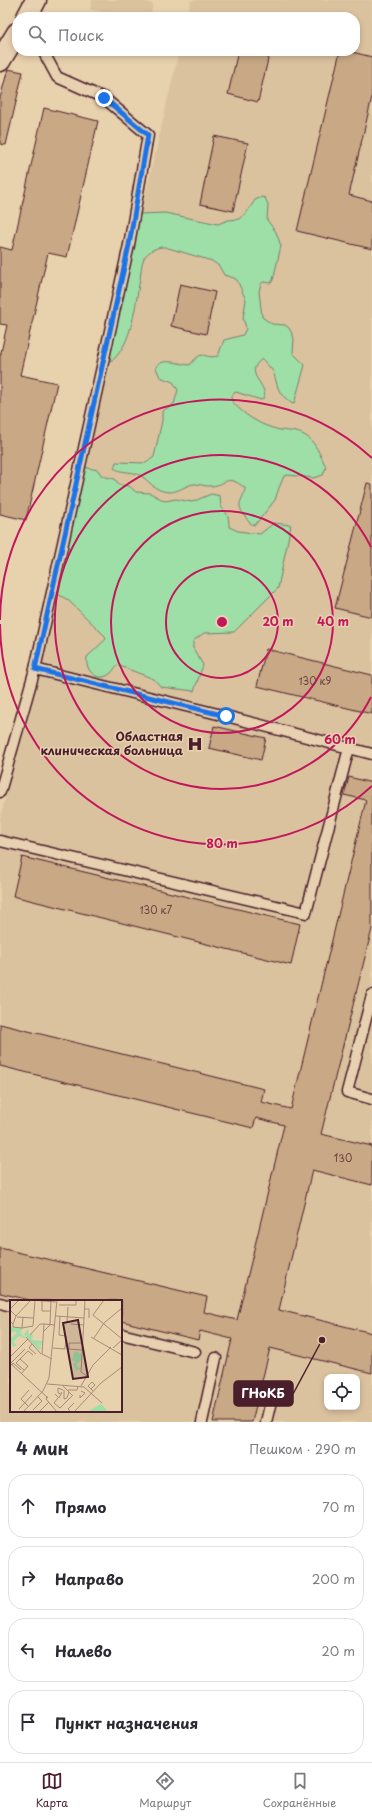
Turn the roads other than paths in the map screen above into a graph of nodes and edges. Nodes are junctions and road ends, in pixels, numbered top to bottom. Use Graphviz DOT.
graph roads {
  1 [pos="36,0"];
  2 [pos="30,12"];
  3 [pos="12,41"];
  4 [pos="46,56"];
  5 [pos="0,61"];
  6 [pos="35,669"];
  7 [pos="350,748"];
  8 [pos="372,754"];
  9 [pos="0,792"];
  10 [pos="0,841"];
  11 [pos="372,995"];
  12 [pos="372,1099"];
  13 [pos="0,1303"];
  14 [pos="10,1306"];
  15 [pos="122,1334"];
  16 [pos="195,1352"];
  17 [pos="216,1358"];
  18 [pos="273,1392"];
  19 [pos="202,1422"];
  20 [pos="266,1422"];
  1 -- 2 [label="street"];
  3 -- 5 [label="street"];
  4 -- 6 [label="lane"];
  6 -- 7 [label="lane"];
  6 -- 9 [label="lane"];
  7 -- 8 [label="lane"];
  7 -- 10 [label="lane"];
  11 -- 12 [label="lane"];
  13 -- 14 [label="lane"];
  15 -- 16 [label="lane"];
  17 -- 19 [label="lane"];
  18 -- 20 [label="lane"];
}
